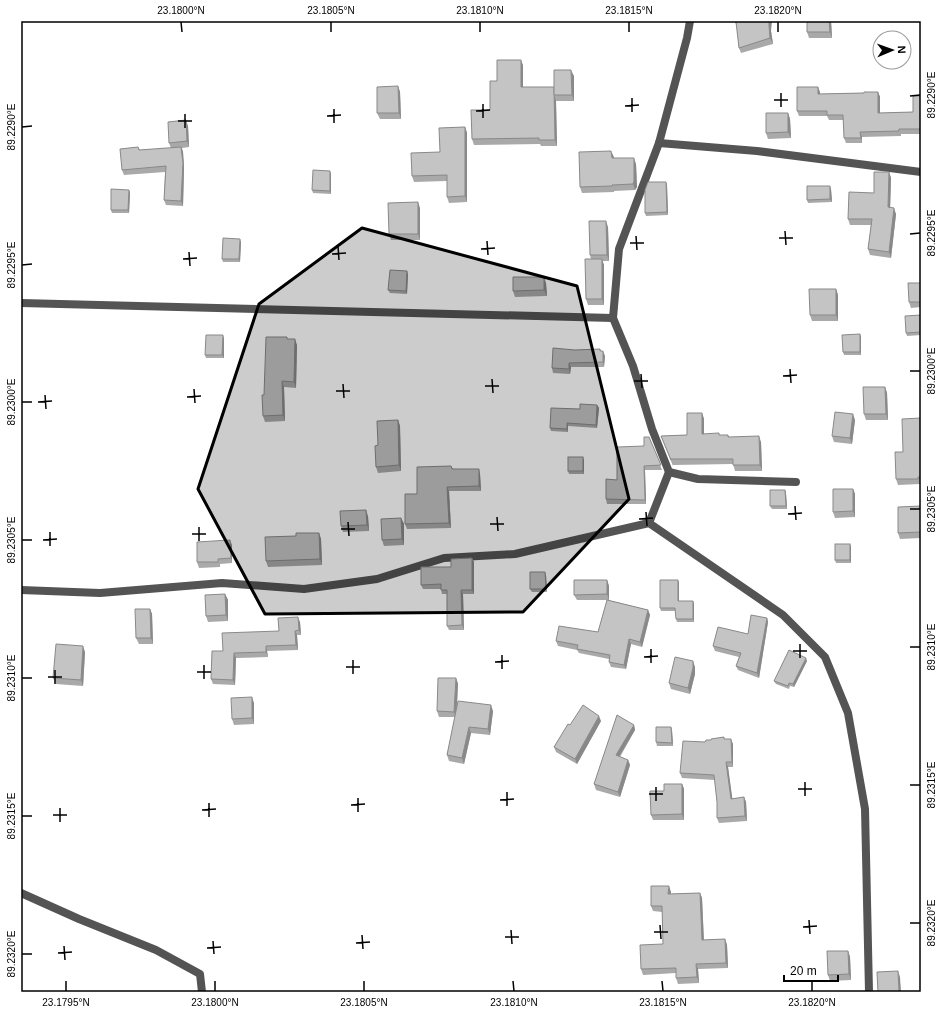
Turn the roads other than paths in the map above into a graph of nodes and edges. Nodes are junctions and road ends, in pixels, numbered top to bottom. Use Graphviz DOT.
graph roads {
  1 [pos="690,21"];
  2 [pos="659,143"];
  3 [pos="921,172"];
  4 [pos="21,303"];
  5 [pos="613,318"];
  6 [pos="668,472"];
  7 [pos="796,482"];
  8 [pos="649,523"];
  9 [pos="21,590"];
  10 [pos="21,893"];
  11 [pos="202,992"];
  12 [pos="869,992"];
  1 -- 2 [label="street"];
  2 -- 3 [label="street"];
  2 -- 5 [label="street"];
  4 -- 5 [label="street"];
  5 -- 6 [label="street"];
  6 -- 7 [label="street"];
  6 -- 8 [label="street"];
  8 -- 9 [label="street"];
  8 -- 12 [label="street"];
  10 -- 11 [label="street"];
}
